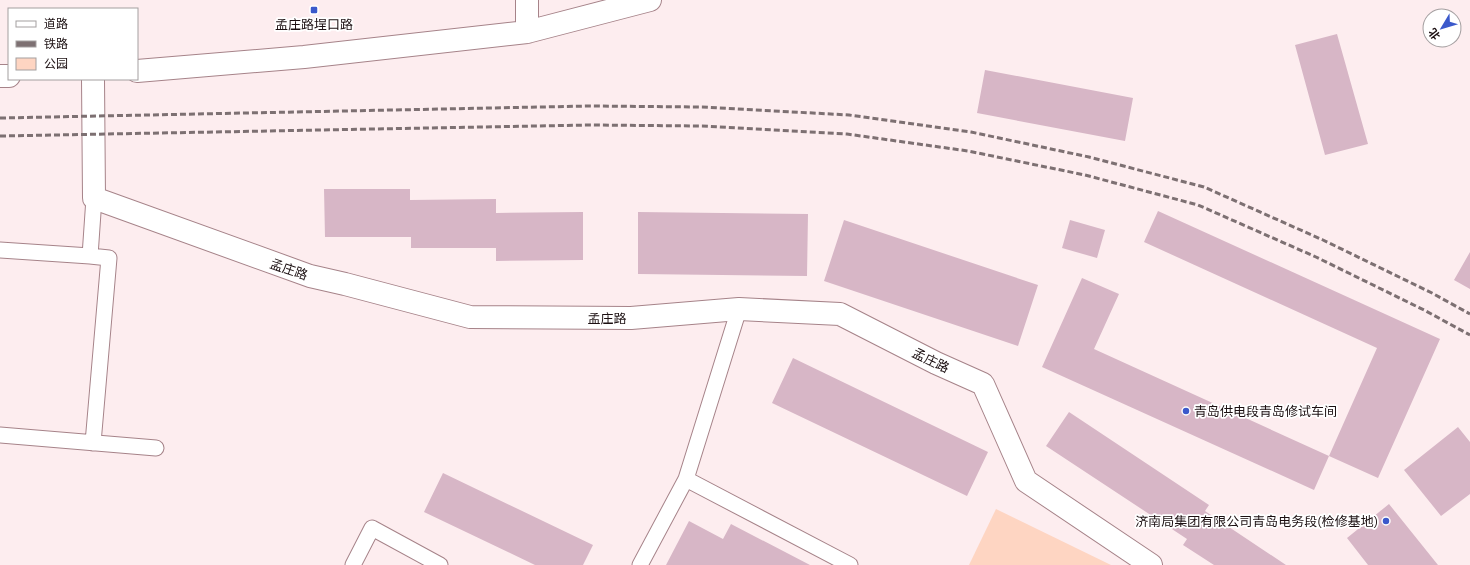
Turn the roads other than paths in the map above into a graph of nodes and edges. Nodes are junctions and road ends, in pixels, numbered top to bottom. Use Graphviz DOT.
graph roads {
  1 [pos="527,0"];
  2 [pos="650,0"];
  3 [pos="527,32"];
  4 [pos="138,71"];
  5 [pos="93,80"];
  6 [pos="94,198"];
  7 [pos="0,250"];
  8 [pos="90,256"];
  9 [pos="739,309"];
  10 [pos="0,435"];
  11 [pos="93,443"];
  12 [pos="156,448"];
  13 [pos="686,479"];
  14 [pos="353,565"];
  15 [pos="440,565"];
  16 [pos="640,565"];
  17 [pos="850,565"];
  18 [pos="1151,565"];
  1 -- 3 [label="street"];
  2 -- 3 [label="street"];
  3 -- 4 [label="street"];
  5 -- 6 [label="street"];
  6 -- 8 [label="lane"];
  6 -- 9 [label="street, 孟庄路"];
  7 -- 8 [label="lane"];
  8 -- 11 [label="lane"];
  9 -- 13 [label="lane"];
  9 -- 18 [label="street, 孟庄路"];
  10 -- 11 [label="lane"];
  11 -- 12 [label="lane"];
  13 -- 16 [label="lane"];
  13 -- 17 [label="lane"];
  14 -- 15 [label="lane"];
}
